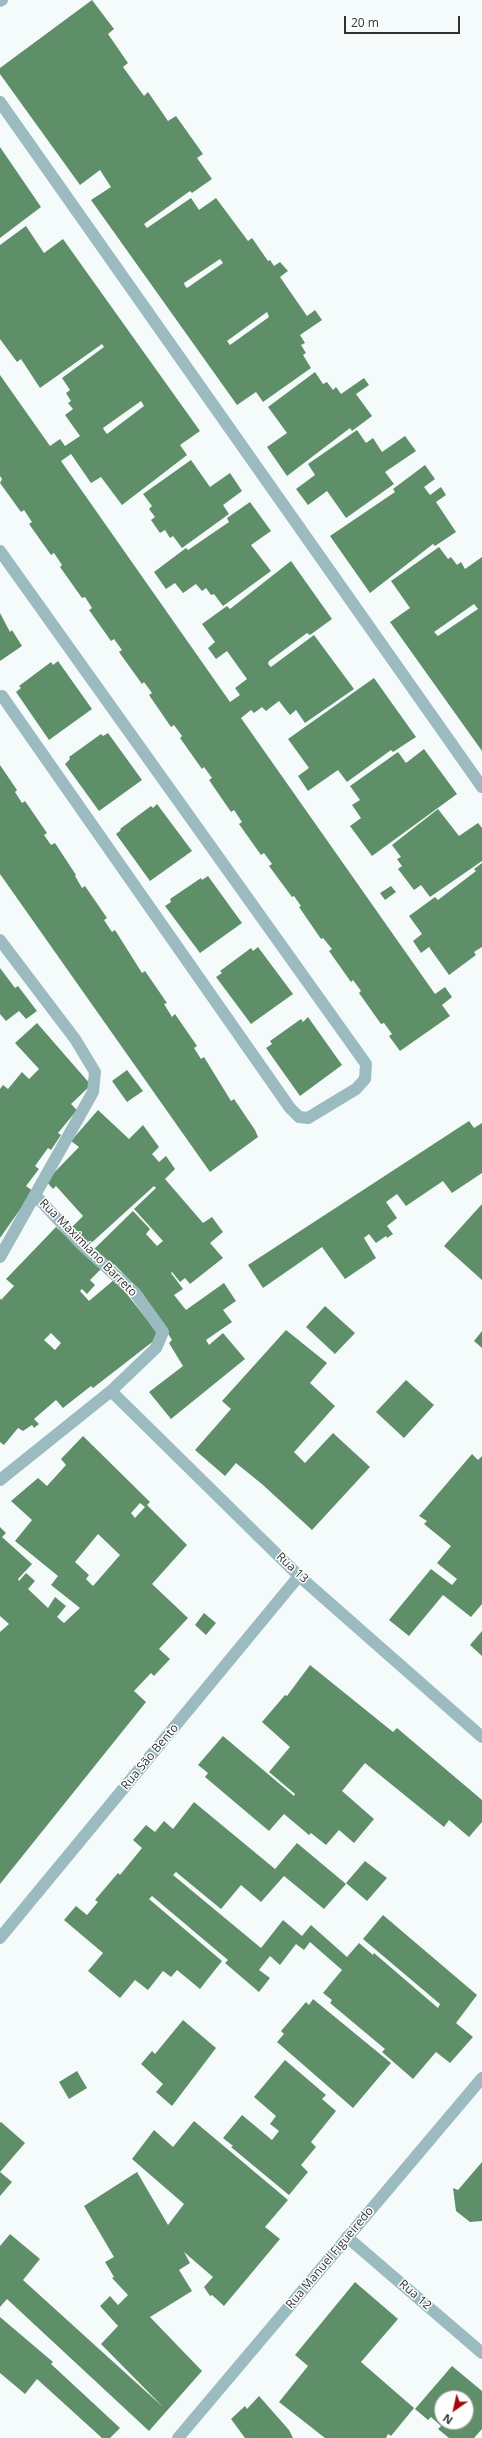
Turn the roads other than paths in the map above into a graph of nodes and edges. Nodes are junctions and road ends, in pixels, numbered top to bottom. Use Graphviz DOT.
graph roads {
  1 [pos="0,102"];
  2 [pos="0,551"];
  3 [pos="2,696"];
  4 [pos="482,787"];
  5 [pos="0,940"];
  6 [pos="36,1196"];
  7 [pos="0,1257"];
  8 [pos="111,1392"];
  9 [pos="0,1480"];
  10 [pos="299,1576"];
  11 [pos="482,1737"];
  12 [pos="0,1938"];
  13 [pos="482,2078"];
  14 [pos="347,2237"];
  15 [pos="482,2353"];
  16 [pos="178,2438"];
  1 -- 4 [label="street"];
  2 -- 3 [label="street"];
  5 -- 6 [label="street"];
  6 -- 7 [label="street"];
  6 -- 8 [label="street, Rua Maximiano Barreto"];
  8 -- 9 [label="street, Rua Maximiano Barreto"];
  8 -- 10 [label="street, Rua 13"];
  10 -- 11 [label="street, Rua 13"];
  10 -- 12 [label="street, Rua São Bento"];
  13 -- 14 [label="street, Rua Manuel Figueiredo"];
  14 -- 15 [label="street, Rua 12"];
  14 -- 16 [label="street, Rua Manuel Figueiredo"];
}
